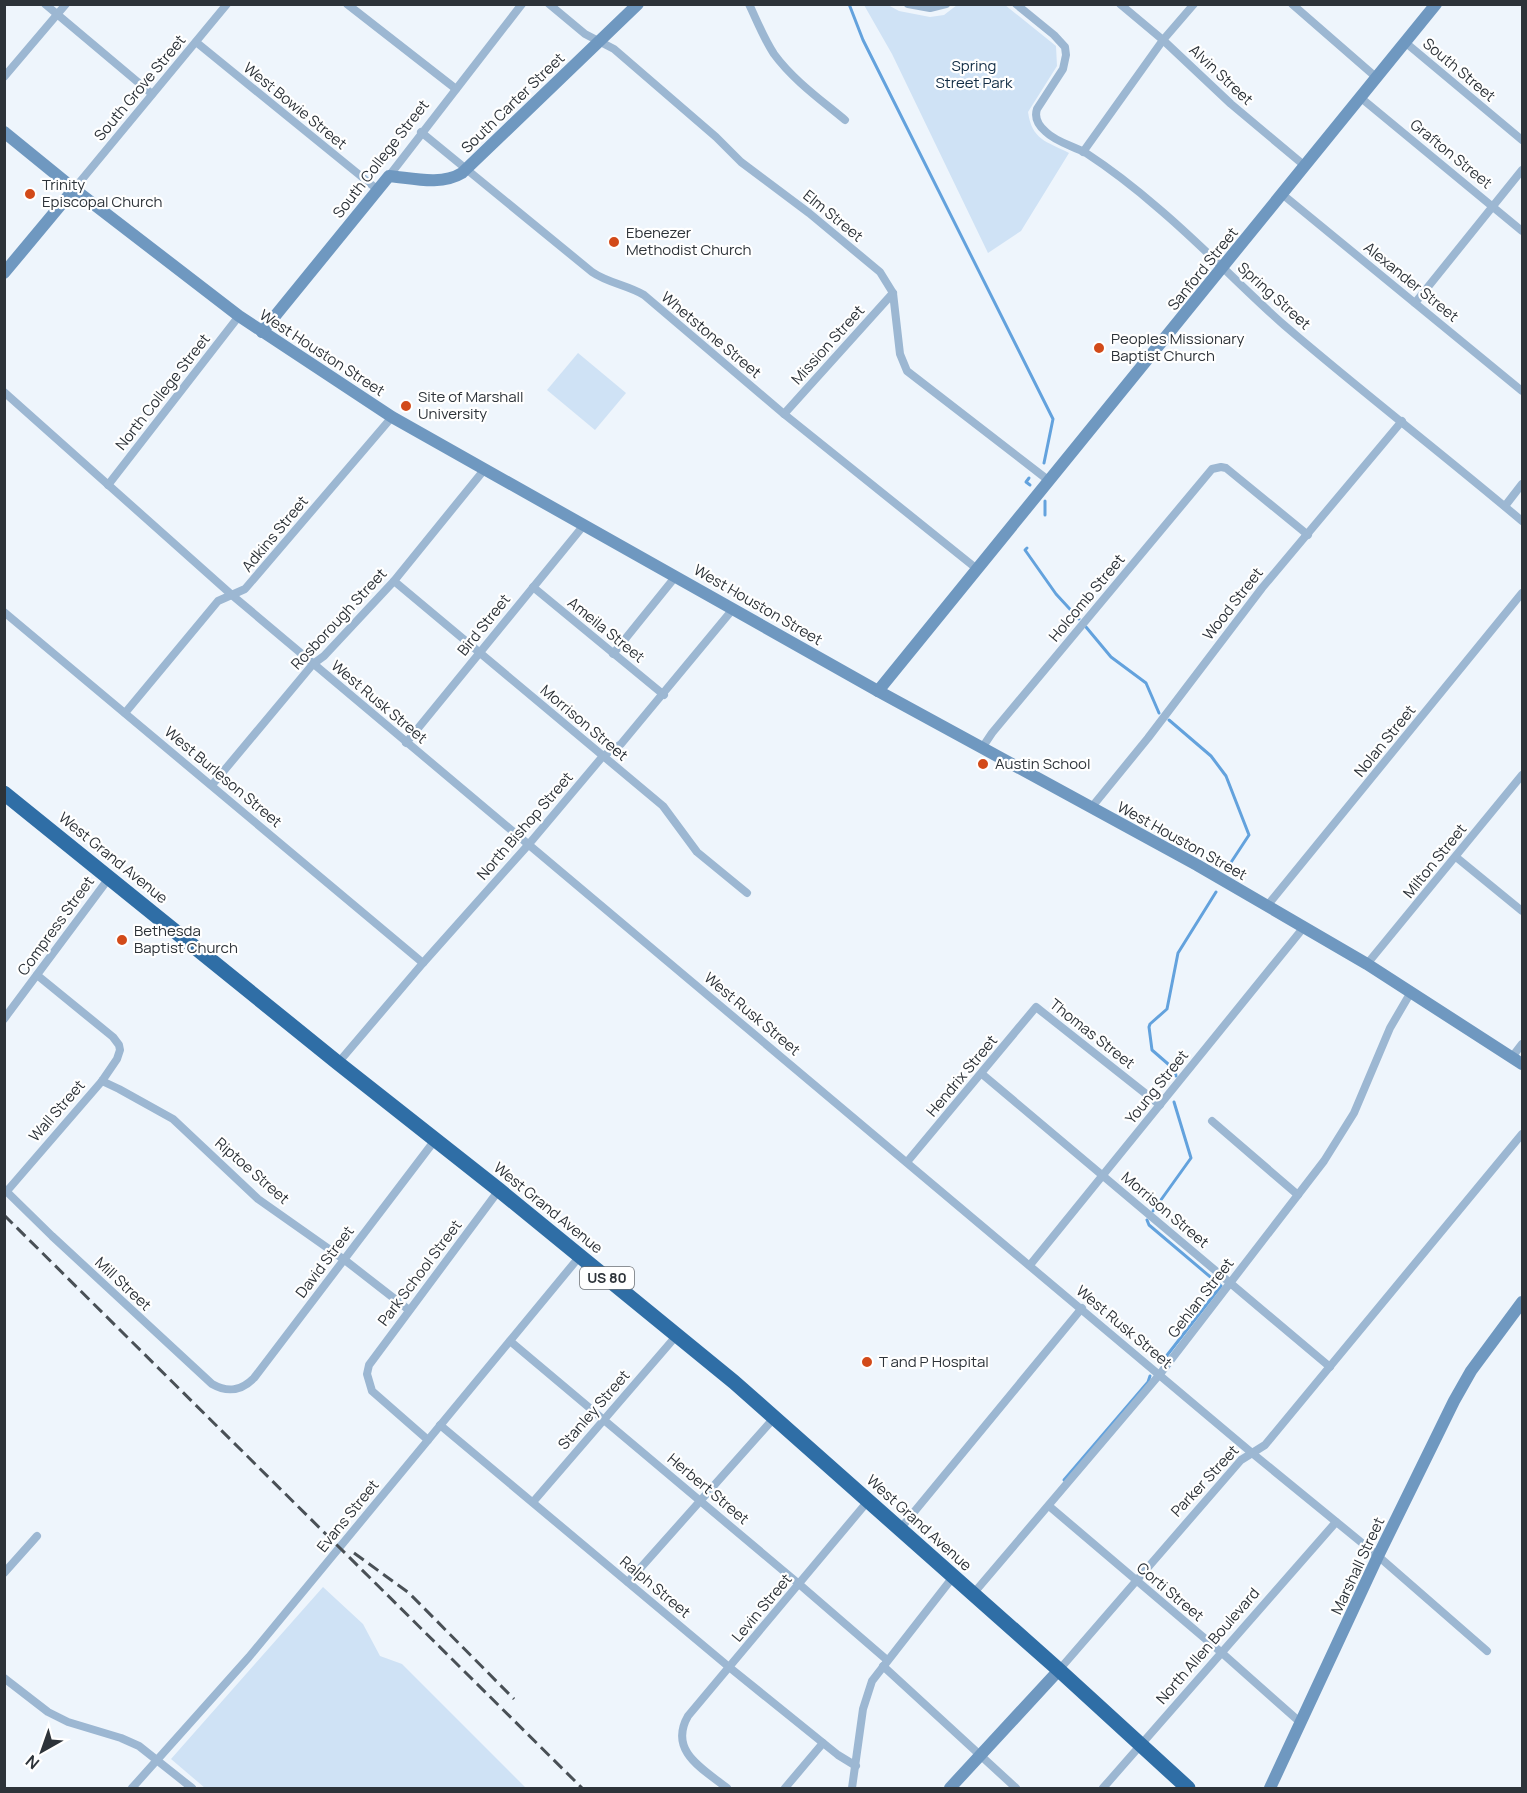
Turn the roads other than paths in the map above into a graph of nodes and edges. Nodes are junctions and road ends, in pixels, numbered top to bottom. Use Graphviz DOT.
graph roads {
  1 [pos="45,4"];
  2 [pos="66,4"];
  3 [pos="227,4"];
  4 [pos="346,4"];
  5 [pos="522,4"];
  6 [pos="549,4"];
  7 [pos="638,4"];
  8 [pos="749,4"];
  9 [pos="908,4"];
  10 [pos="946,4"];
  11 [pos="1016,4"];
  12 [pos="1120,4"];
  13 [pos="1194,4"];
  14 [pos="1292,4"];
  15 [pos="1436,4"];
  16 [pos="57,15"];
  17 [pos="1163,40"];
  18 [pos="196,42"];
  19 [pos="599,42"];
  20 [pos="1406,43"];
  21 [pos="4,77"];
  22 [pos="1377,78"];
  23 [pos="456,89"];
  24 [pos="152,94"];
  25 [pos="1361,98"];
  26 [pos="845,120"];
  27 [pos="4,132"];
  28 [pos="421,132"];
  29 [pos="1522,140"];
  30 [pos="1083,152"];
  31 [pos="1305,166"];
  32 [pos="466,169"];
  33 [pos="1522,170"];
  34 [pos="389,176"];
  35 [pos="74,189"];
  36 [pos="378,190"];
  37 [pos="1282,194"];
  38 [pos="1494,207"];
  39 [pos="1522,231"];
  40 [pos="1223,268"];
  41 [pos="4,273"];
  42 [pos="893,293"];
  43 [pos="1415,303"];
  44 [pos="239,316"];
  45 [pos="262,332"];
  46 [pos="1522,391"];
  47 [pos="4,392"];
  48 [pos="784,414"];
  49 [pos="392,417"];
  50 [pos="1402,421"];
  51 [pos="484,470"];
  52 [pos="1048,480"];
  53 [pos="1522,484"];
  54 [pos="108,485"];
  55 [pos="1505,506"];
  56 [pos="1522,521"];
  57 [pos="584,525"];
  58 [pos="1308,536"];
  59 [pos="977,569"];
  60 [pos="676,576"];
  61 [pos="394,581"];
  62 [pos="532,587"];
  63 [pos="1522,593"];
  64 [pos="233,596"];
  65 [pos="733,609"];
  66 [pos="4,612"];
  67 [pos="478,652"];
  68 [pos="613,654"];
  69 [pos="313,664"];
  70 [pos="878,691"];
  71 [pos="663,694"];
  72 [pos="124,713"];
  73 [pos="406,742"];
  74 [pos="982,748"];
  75 [pos="603,756"];
  76 [pos="1522,775"];
  77 [pos="212,784"];
  78 [pos="4,793"];
  79 [pos="1091,808"];
  80 [pos="529,844"];
  81 [pos="1456,857"];
  82 [pos="109,878"];
  83 [pos="747,893"];
  84 [pos="1268,906"];
  85 [pos="1522,911"];
  86 [pos="1304,927"];
  87 [pos="423,963"];
  88 [pos="1367,964"];
  89 [pos="37,975"];
  90 [pos="1411,992"];
  91 [pos="1036,1007"];
  92 [pos="4,1019"];
  93 [pos="1522,1044"];
  94 [pos="1517,1061"];
  95 [pos="338,1063"];
  96 [pos="982,1074"];
  97 [pos="102,1081"];
  98 [pos="1160,1105"];
  99 [pos="1212,1121"];
  100 [pos="1522,1134"];
  101 [pos="435,1140"];
  102 [pos="907,1161"];
  103 [pos="1103,1175"];
  104 [pos="6,1190"];
  105 [pos="499,1190"];
  106 [pos="1298,1195"];
  107 [pos="580,1256"];
  108 [pos="344,1259"];
  109 [pos="1030,1265"];
  110 [pos="1231,1282"];
  111 [pos="1522,1302"];
  112 [pos="1082,1308"];
  113 [pos="409,1310"];
  114 [pos="677,1335"];
  115 [pos="510,1341"];
  116 [pos="1330,1367"];
  117 [pos="1160,1374"];
  118 [pos="230,1390"];
  119 [pos="774,1418"];
  120 [pos="604,1419"];
  121 [pos="440,1425"];
  122 [pos="428,1440"];
  123 [pos="1252,1453"];
  124 [pos="701,1501"];
  125 [pos="868,1501"];
  126 [pos="532,1502"];
  127 [pos="1049,1506"];
  128 [pos="1336,1522"];
  129 [pos="900,1529"];
  130 [pos="38,1536"];
  131 [pos="1378,1556"];
  132 [pos="4,1573"];
  133 [pos="953,1577"];
  134 [pos="1135,1580"];
  135 [pos="628,1582"];
  136 [pos="800,1584"];
  137 [pos="972,1594"];
  138 [pos="1487,1651"];
  139 [pos="1222,1653"];
  140 [pos="885,1663"];
  141 [pos="729,1667"];
  142 [pos="1059,1670"];
  143 [pos="4,1678"];
  144 [pos="1301,1723"];
  145 [pos="823,1743"];
  146 [pos="1141,1746"];
  147 [pos="980,1756"];
  148 [pos="157,1759"];
  149 [pos="855,1766"];
  150 [pos="132,1788"];
  151 [pos="192,1788"];
  152 [pos="727,1788"];
  153 [pos="785,1788"];
  154 [pos="852,1788"];
  155 [pos="950,1788"];
  156 [pos="1016,1788"];
  157 [pos="1103,1788"];
  158 [pos="1188,1788"];
  159 [pos="1270,1788"];
  1 -- 16 [label="street"];
  2 -- 16 [label="street"];
  3 -- 18 [label="street, South Grove Street"];
  4 -- 23 [label="street"];
  5 -- 23 [label="street, South College Street"];
  6 -- 19 [label="street, Elm Street"];
  7 -- 19 [label="street, South Carter Street"];
  8 -- 26 [label="street"];
  9 -- 10 [label="street"];
  11 -- 30 [label="street, Spring Street"];
  12 -- 17 [label="street, Alvin Street"];
  13 -- 17 [label="street"];
  14 -- 22 [label="street"];
  15 -- 20 [label="street, Sanford Street"];
  16 -- 21 [label="street"];
  16 -- 24 [label="street"];
  17 -- 30 [label="street"];
  17 -- 31 [label="street, Alvin Street"];
  18 -- 24 [label="street, South Grove Street"];
  18 -- 36 [label="street, West Bowie Street"];
  19 -- 32 [label="street, South Carter Street"];
  19 -- 42 [label="street, Elm Street"];
  20 -- 22 [label="street, Sanford Street"];
  20 -- 29 [label="street, South Street"];
  22 -- 25 [label="street, Sanford Street"];
  23 -- 28 [label="street, South College Street"];
  24 -- 35 [label="street, South Grove Street"];
  25 -- 31 [label="street, Sanford Street"];
  25 -- 38 [label="street, Grafton Street"];
  27 -- 35 [label="street, West Houston Street"];
  28 -- 32 [label="street, Whetstone Street"];
  28 -- 34 [label="street, South College Street"];
  30 -- 40 [label="street, Spring Street"];
  31 -- 37 [label="street, Sanford Street"];
  32 -- 34 [label="street, South Carter Street"];
  32 -- 48 [label="street, Whetstone Street"];
  33 -- 38 [label="street"];
  34 -- 36 [label="street, South College Street"];
  35 -- 41 [label="street"];
  35 -- 44 [label="street, West Houston Street"];
  36 -- 45 [label="street, South College Street"];
  37 -- 40 [label="street, Sanford Street"];
  37 -- 43 [label="street, Alexander Street"];
  38 -- 39 [label="street, Grafton Street"];
  38 -- 43 [label="street"];
  40 -- 50 [label="street, Spring Street"];
  40 -- 52 [label="street, Sanford Street"];
  42 -- 48 [label="street, Mission Street"];
  42 -- 52 [label="street, Elm Street"];
  43 -- 46 [label="street, Alexander Street"];
  44 -- 45 [label="street, West Houston Street"];
  44 -- 54 [label="street, North College Street"];
  45 -- 49 [label="street, West Houston Street"];
  47 -- 54 [label="street, West Rusk Street"];
  48 -- 59 [label="street, Whetstone Street"];
  49 -- 51 [label="street, West Houston Street"];
  49 -- 64 [label="street, Adkins Street"];
  50 -- 55 [label="street, Spring Street"];
  50 -- 58 [label="street, Wood Street"];
  51 -- 57 [label="street, West Houston Street"];
  51 -- 61 [label="street, Rosborough Street"];
  52 -- 59 [label="street, Sanford Street"];
  53 -- 55 [label="street"];
  54 -- 64 [label="street, West Rusk Street"];
  55 -- 56 [label="street, Spring Street"];
  57 -- 60 [label="street, West Houston Street"];
  57 -- 62 [label="street, Bird Street"];
  58 -- 74 [label="street, Holcomb Street"];
  58 -- 79 [label="street, Wood Street"];
  59 -- 70 [label="street, Sanford Street"];
  60 -- 65 [label="street, West Houston Street"];
  60 -- 68 [label="street"];
  61 -- 67 [label="street, Morrison Street"];
  61 -- 69 [label="street, Rosborough Street"];
  62 -- 67 [label="street, Bird Street"];
  62 -- 68 [label="street, Ameila Street"];
  63 -- 84 [label="street, Nolan Street"];
  64 -- 69 [label="street, West Rusk Street"];
  64 -- 72 [label="street, Adkins Street"];
  65 -- 70 [label="street, West Houston Street"];
  65 -- 71 [label="street, North Bishop Street"];
  66 -- 72 [label="street, West Burleson Street"];
  67 -- 73 [label="street, Bird Street"];
  67 -- 75 [label="street, Morrison Street"];
  68 -- 71 [label="street, Ameila Street"];
  69 -- 73 [label="street, West Rusk Street"];
  69 -- 77 [label="street, Rosborough Street"];
  70 -- 74 [label="street, West Houston Street"];
  71 -- 75 [label="street, North Bishop Street"];
  72 -- 77 [label="street, West Burleson Street"];
  73 -- 80 [label="street, West Rusk Street"];
  74 -- 79 [label="street, West Houston Street"];
  75 -- 80 [label="street, North Bishop Street"];
  75 -- 83 [label="street, Morrison Street"];
  76 -- 81 [label="street, Milton Street"];
  77 -- 87 [label="street, West Burleson Street"];
  78 -- 82 [label="highway, West Grand Avenue / US 80"];
  79 -- 84 [label="street, West Houston Street"];
  80 -- 87 [label="street, North Bishop Street"];
  80 -- 102 [label="street, West Rusk Street"];
  81 -- 85 [label="street"];
  81 -- 88 [label="street, Milton Street"];
  82 -- 89 [label="street, Compress Street"];
  82 -- 95 [label="highway, West Grand Avenue / US 80"];
  84 -- 86 [label="street, West Houston Street"];
  86 -- 88 [label="street, West Houston Street"];
  86 -- 98 [label="street, Young Street"];
  87 -- 95 [label="street, North Bishop Street"];
  88 -- 90 [label="street, West Houston Street"];
  89 -- 92 [label="street, Compress Street"];
  89 -- 97 [label="street, Wall Street"];
  90 -- 94 [label="street, West Houston Street"];
  90 -- 106 [label="street, Gehlan Street"];
  91 -- 96 [label="street, Hendrix Street"];
  91 -- 98 [label="street, Thomas Street"];
  93 -- 94 [label="street"];
  95 -- 101 [label="highway, West Grand Avenue / US 80"];
  96 -- 102 [label="street, Hendrix Street"];
  96 -- 103 [label="street, Morrison Street"];
  97 -- 104 [label="street, Wall Street"];
  97 -- 108 [label="street, Riptoe Street"];
  98 -- 103 [label="street, Young Street"];
  99 -- 106 [label="street"];
  100 -- 116 [label="street, Parker Street"];
  101 -- 105 [label="highway, West Grand Avenue / US 80"];
  101 -- 108 [label="street, David Street"];
  102 -- 109 [label="street, West Rusk Street"];
  103 -- 109 [label="street, Young Street"];
  103 -- 110 [label="street, Morrison Street"];
  104 -- 118 [label="street, Mill Street"];
  105 -- 107 [label="highway, West Grand Avenue / US 80"];
  105 -- 113 [label="street, Park School Street"];
  106 -- 110 [label="street, Gehlan Street"];
  107 -- 114 [label="highway, West Grand Avenue / US 80"];
  107 -- 115 [label="street, Evans Street"];
  108 -- 113 [label="street, Riptoe Street"];
  108 -- 118 [label="street, David Street"];
  109 -- 112 [label="street, West Rusk Street"];
  110 -- 116 [label="street, Morrison Street"];
  110 -- 117 [label="street, Gehlan Street"];
  111 -- 131 [label="street, Marshall Street"];
  112 -- 117 [label="street, West Rusk Street"];
  112 -- 129 [label="street"];
  113 -- 122 [label="street, Park School Street"];
  114 -- 119 [label="highway, West Grand Avenue / US 80"];
  114 -- 120 [label="street, Stanley Street"];
  115 -- 120 [label="street, Herbert Street"];
  115 -- 121 [label="street, Evans Street"];
  116 -- 123 [label="street, Parker Street"];
  117 -- 123 [label="street, West Rusk Street"];
  117 -- 127 [label="street, Gehlan Street"];
  119 -- 124 [label="street"];
  119 -- 125 [label="highway, West Grand Avenue / US 80"];
  120 -- 124 [label="street, Herbert Street"];
  120 -- 126 [label="street, Stanley Street"];
  121 -- 122 [label="street, Evans Street"];
  121 -- 126 [label="street, Ralph Street"];
  122 -- 148 [label="street, Evans Street"];
  123 -- 128 [label="street, West Rusk Street"];
  123 -- 134 [label="street, Parker Street"];
  124 -- 135 [label="street"];
  124 -- 136 [label="street, Herbert Street"];
  125 -- 129 [label="highway, West Grand Avenue / US 80"];
  125 -- 136 [label="street, Levin Street"];
  126 -- 135 [label="street, Ralph Street"];
  127 -- 134 [label="street, Corti Street"];
  127 -- 137 [label="street, Gehlan Street"];
  128 -- 131 [label="street, West Rusk Street"];
  128 -- 139 [label="street, North Allen Boulevard"];
  129 -- 133 [label="highway, West Grand Avenue / US 80"];
  130 -- 132 [label="street"];
  131 -- 138 [label="street, West Rusk Street"];
  131 -- 144 [label="street, Marshall Street"];
  133 -- 137 [label="highway, West Grand Avenue / US 80"];
  133 -- 140 [label="street"];
  134 -- 139 [label="street, Corti Street"];
  134 -- 142 [label="street, Parker Street"];
  135 -- 141 [label="street, Ralph Street"];
  136 -- 140 [label="street, Herbert Street"];
  136 -- 141 [label="street, Levin Street"];
  137 -- 142 [label="highway, West Grand Avenue / US 80"];
  139 -- 144 [label="street, Corti Street"];
  139 -- 146 [label="street, North Allen Boulevard"];
  140 -- 147 [label="street, Herbert Street"];
  140 -- 149 [label="street"];
  141 -- 145 [label="street, Ralph Street"];
  141 -- 152 [label="street, Levin Street"];
  142 -- 146 [label="highway, West Grand Avenue / US 80"];
  142 -- 147 [label="street, Parker Street"];
  143 -- 148 [label="street"];
  144 -- 159 [label="street, Marshall Street"];
  145 -- 149 [label="street, Ralph Street"];
  145 -- 153 [label="street"];
  146 -- 157 [label="street, North Allen Boulevard"];
  146 -- 158 [label="highway, West Grand Avenue / US 80"];
  147 -- 155 [label="street, Parker Street"];
  147 -- 156 [label="street, Herbert Street"];
  148 -- 150 [label="street, Evans Street"];
  148 -- 151 [label="street"];
  149 -- 154 [label="street"];
}
